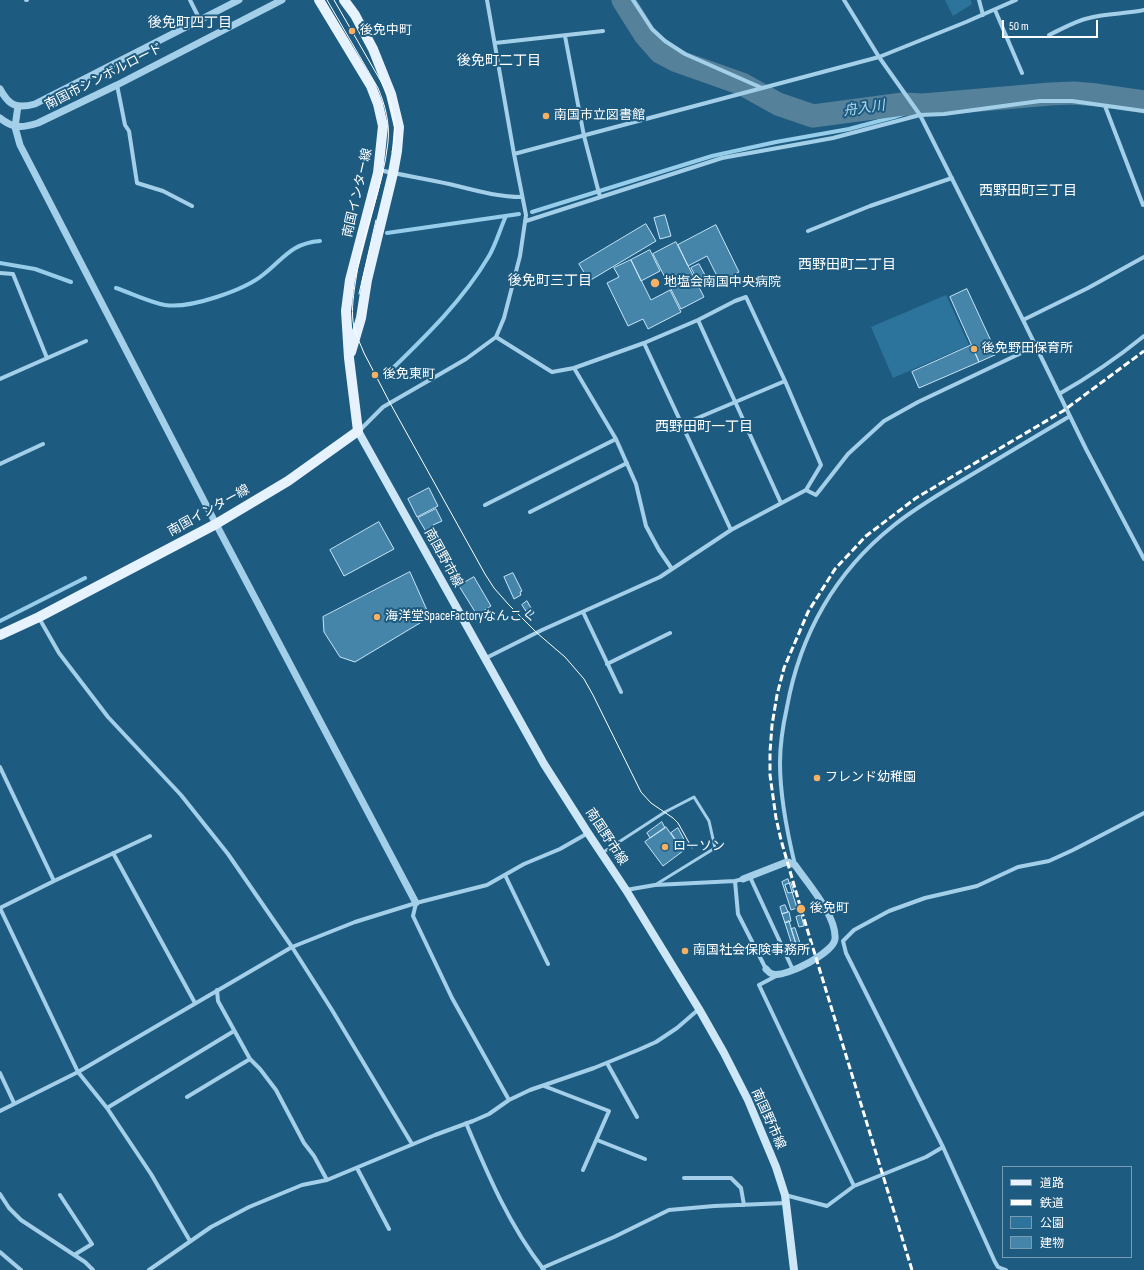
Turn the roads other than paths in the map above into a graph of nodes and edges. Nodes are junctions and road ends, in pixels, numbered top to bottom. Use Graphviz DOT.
graph roads {
  1 [pos="190,0"];
  2 [pos="239,0"];
  3 [pos="282,0"];
  4 [pos="320,0"];
  5 [pos="344,0"];
  6 [pos="487,0"];
  7 [pos="633,0"];
  8 [pos="844,0"];
  9 [pos="979,0"];
  10 [pos="1016,0"];
  11 [pos="995,10"];
  12 [pos="1144,10"];
  13 [pos="984,15"];
  14 [pos="200,20"];
  15 [pos="603,31"];
  16 [pos="1049,35"];
  17 [pos="565,36"];
  18 [pos="495,43"];
  19 [pos="879,56"];
  20 [pos="1022,73"];
  21 [pos="116,85"];
  22 [pos="760,88"];
  23 [pos="0,89"];
  24 [pos="18,106"];
  25 [pos="1105,106"];
  26 [pos="1144,111"];
  27 [pos="920,116"];
  28 [pos="0,118"];
  29 [pos="16,127"];
  30 [pos="584,136"];
  31 [pos="514,154"];
  32 [pos="378,170"];
  33 [pos="393,173"];
  34 [pos="952,178"];
  35 [pos="522,197"];
  36 [pos="600,197"];
  37 [pos="1143,205"];
  38 [pos="192,206"];
  39 [pos="526,221"];
  40 [pos="808,231"];
  41 [pos="1144,257"];
  42 [pos="0,273"];
  43 [pos="698,320"];
  44 [pos="1023,320"];
  45 [pos="1144,336"];
  46 [pos="496,337"];
  47 [pos="86,341"];
  48 [pos="644,343"];
  49 [pos="1036,346"];
  50 [pos="47,358"];
  51 [pos="349,358"];
  52 [pos="574,368"];
  53 [pos="0,379"];
  54 [pos="785,381"];
  55 [pos="1059,394"];
  56 [pos="734,403"];
  57 [pos="1070,416"];
  58 [pos="681,425"];
  59 [pos="358,431"];
  60 [pos="616,439"];
  61 [pos="42,444"];
  62 [pos="627,463"];
  63 [pos="0,464"];
  64 [pos="806,490"];
  65 [pos="781,503"];
  66 [pos="485,505"];
  67 [pos="530,512"];
  68 [pos="216,524"];
  69 [pos="731,530"];
  70 [pos="1142,549"];
  71 [pos="1144,559"];
  72 [pos="672,569"];
  73 [pos="583,612"];
  74 [pos="38,617"];
  75 [pos="670,633"];
  76 [pos="0,635"];
  77 [pos="486,658"];
  78 [pos="607,664"];
  79 [pos="621,692"];
  80 [pos="0,767"];
  81 [pos="1144,814"];
  82 [pos="588,833"];
  83 [pos="150,836"];
  84 [pos="113,853"];
  85 [pos="601,853"];
  86 [pos="795,865"];
  87 [pos="504,876"];
  88 [pos="747,878"];
  89 [pos="54,881"];
  90 [pos="735,882"];
  91 [pos="655,885"];
  92 [pos="626,890"];
  93 [pos="416,903"];
  94 [pos="0,908"];
  95 [pos="835,940"];
  96 [pos="843,941"];
  97 [pos="292,947"];
  98 [pos="548,964"];
  99 [pos="766,969"];
  100 [pos="793,970"];
  101 [pos="778,975"];
  102 [pos="217,990"];
  103 [pos="195,1003"];
  104 [pos="699,1009"];
  105 [pos="234,1031"];
  106 [pos="250,1059"];
  107 [pos="606,1063"];
  108 [pos="78,1072"];
  109 [pos="0,1073"];
  110 [pos="543,1086"];
  111 [pos="187,1096"];
  112 [pos="510,1100"];
  113 [pos="14,1103"];
  114 [pos="107,1108"];
  115 [pos="0,1111"];
  116 [pos="637,1117"];
  117 [pos="466,1123"];
  118 [pos="597,1140"];
  119 [pos="412,1144"];
  120 [pos="942,1147"];
  121 [pos="645,1159"];
  122 [pos="357,1168"];
  123 [pos="583,1170"];
  124 [pos="684,1178"];
  125 [pos="327,1180"];
  126 [pos="854,1186"];
  127 [pos="0,1194"];
  128 [pos="60,1195"];
  129 [pos="785,1199"];
  130 [pos="744,1205"];
  131 [pos="388,1229"];
  132 [pos="190,1241"];
  133 [pos="0,1252"];
  134 [pos="74,1255"];
  135 [pos="543,1269"];
  136 [pos="21,1270"];
  137 [pos="93,1270"];
  138 [pos="149,1270"];
  139 [pos="794,1270"];
  140 [pos="1006,1270"];
  1 -- 14 [label="street"];
  2 -- 14 [label="street, 南国市シンボルロード"];
  3 -- 21 [label="street, 南国市シンボルロード"];
  4 -- 32 [label="main road, 南国インター線"];
  5 -- 33 [label="main road, 南国インター線"];
  6 -- 18 [label="street"];
  7 -- 22 [label="street"];
  8 -- 19 [label="street"];
  9 -- 13 [label="street"];
  10 -- 11 [label="street"];
  11 -- 13 [label="street"];
  11 -- 20 [label="street"];
  12 -- 16 [label="street"];
  13 -- 19 [label="street"];
  14 -- 24 [label="street, 南国市シンボルロード"];
  15 -- 17 [label="street"];
  17 -- 18 [label="street"];
  17 -- 30 [label="street"];
  18 -- 31 [label="street"];
  19 -- 22 [label="street"];
  19 -- 27 [label="street"];
  21 -- 29 [label="street, 南国市シンボルロード"];
  21 -- 38 [label="street"];
  22 -- 30 [label="street"];
  23 -- 24 [label="street"];
  24 -- 29 [label="street"];
  25 -- 26 [label="street"];
  25 -- 27 [label="street"];
  25 -- 37 [label="street"];
  27 -- 34 [label="street"];
  27 -- 36 [label="street"];
  28 -- 29 [label="street"];
  29 -- 68 [label="street"];
  30 -- 31 [label="street"];
  30 -- 36 [label="street"];
  31 -- 35 [label="street"];
  32 -- 33 [label="street"];
  32 -- 51 [label="main road, 南国インター線"];
  33 -- 35 [label="street"];
  33 -- 51 [label="main road, 南国インター線"];
  34 -- 40 [label="street"];
  34 -- 44 [label="street"];
  35 -- 39 [label="street"];
  36 -- 39 [label="street"];
  39 -- 46 [label="street"];
  41 -- 44 [label="street"];
  42 -- 50 [label="street"];
  43 -- 48 [label="street"];
  43 -- 54 [label="street"];
  43 -- 56 [label="street"];
  44 -- 49 [label="street"];
  45 -- 55 [label="street"];
  46 -- 52 [label="street"];
  46 -- 59 [label="street"];
  47 -- 50 [label="street"];
  48 -- 52 [label="street"];
  48 -- 58 [label="street"];
  49 -- 55 [label="street"];
  49 -- 64 [label="street"];
  50 -- 53 [label="street"];
  51 -- 59 [label="main road, 南国インター線"];
  52 -- 60 [label="street"];
  54 -- 56 [label="street"];
  54 -- 64 [label="street"];
  55 -- 57 [label="street"];
  56 -- 58 [label="street"];
  56 -- 65 [label="street"];
  57 -- 70 [label="street"];
  57 -- 86 [label="street"];
  58 -- 69 [label="street"];
  59 -- 68 [label="main road, 南国インター線"];
  59 -- 77 [label="main road, 南国野市線"];
  60 -- 62 [label="street"];
  60 -- 66 [label="street"];
  61 -- 63 [label="street"];
  62 -- 67 [label="street"];
  62 -- 72 [label="street"];
  64 -- 65 [label="street"];
  65 -- 69 [label="street"];
  68 -- 74 [label="main road, 南国インター線"];
  68 -- 93 [label="street"];
  69 -- 72 [label="street"];
  70 -- 71 [label="street"];
  72 -- 73 [label="street"];
  73 -- 77 [label="street"];
  73 -- 78 [label="street"];
  74 -- 76 [label="main road, 南国インター線"];
  74 -- 97 [label="street"];
  75 -- 78 [label="street"];
  77 -- 82 [label="main road, 南国野市線"];
  78 -- 79 [label="street"];
  80 -- 89 [label="street"];
  81 -- 96 [label="street"];
  82 -- 85 [label="main road, 南国野市線"];
  82 -- 87 [label="street"];
  83 -- 84 [label="street"];
  84 -- 89 [label="street"];
  84 -- 103 [label="street"];
  85 -- 91 [label="lane"];
  85 -- 92 [label="main road, 南国野市線"];
  86 -- 88 [label="street"];
  86 -- 95 [label="street"];
  87 -- 93 [label="street"];
  87 -- 98 [label="street"];
  88 -- 90 [label="street"];
  88 -- 100 [label="street"];
  89 -- 94 [label="street"];
  90 -- 91 [label="street"];
  90 -- 99 [label="street"];
  91 -- 92 [label="street"];
  92 -- 104 [label="main road, 南国野市線"];
  93 -- 97 [label="street"];
  93 -- 112 [label="street"];
  94 -- 108 [label="street"];
  95 -- 96 [label="street"];
  95 -- 100 [label="street"];
  96 -- 120 [label="street"];
  97 -- 102 [label="street"];
  97 -- 119 [label="street"];
  99 -- 101 [label="street"];
  100 -- 101 [label="street"];
  101 -- 126 [label="street"];
  102 -- 103 [label="street"];
  102 -- 105 [label="street"];
  103 -- 108 [label="street"];
  104 -- 107 [label="street"];
  104 -- 129 [label="main road, 南国野市線"];
  105 -- 106 [label="street"];
  105 -- 114 [label="street"];
  106 -- 111 [label="street"];
  106 -- 125 [label="street"];
  107 -- 110 [label="street"];
  107 -- 116 [label="street"];
  108 -- 113 [label="street"];
  108 -- 114 [label="street"];
  109 -- 113 [label="street"];
  110 -- 112 [label="street"];
  110 -- 118 [label="street"];
  112 -- 117 [label="street"];
  113 -- 115 [label="street"];
  114 -- 132 [label="street"];
  117 -- 119 [label="street"];
  117 -- 135 [label="street"];
  118 -- 121 [label="street"];
  118 -- 123 [label="street"];
  119 -- 122 [label="street"];
  120 -- 126 [label="street"];
  120 -- 140 [label="street"];
  122 -- 125 [label="street"];
  122 -- 131 [label="street"];
  124 -- 130 [label="street"];
  125 -- 132 [label="street"];
  126 -- 129 [label="street"];
  127 -- 134 [label="street"];
  128 -- 134 [label="street"];
  129 -- 130 [label="street"];
  129 -- 139 [label="main road, 南国野市線"];
  130 -- 135 [label="street"];
  132 -- 138 [label="street"];
  133 -- 136 [label="street"];
  134 -- 137 [label="street"];
}
